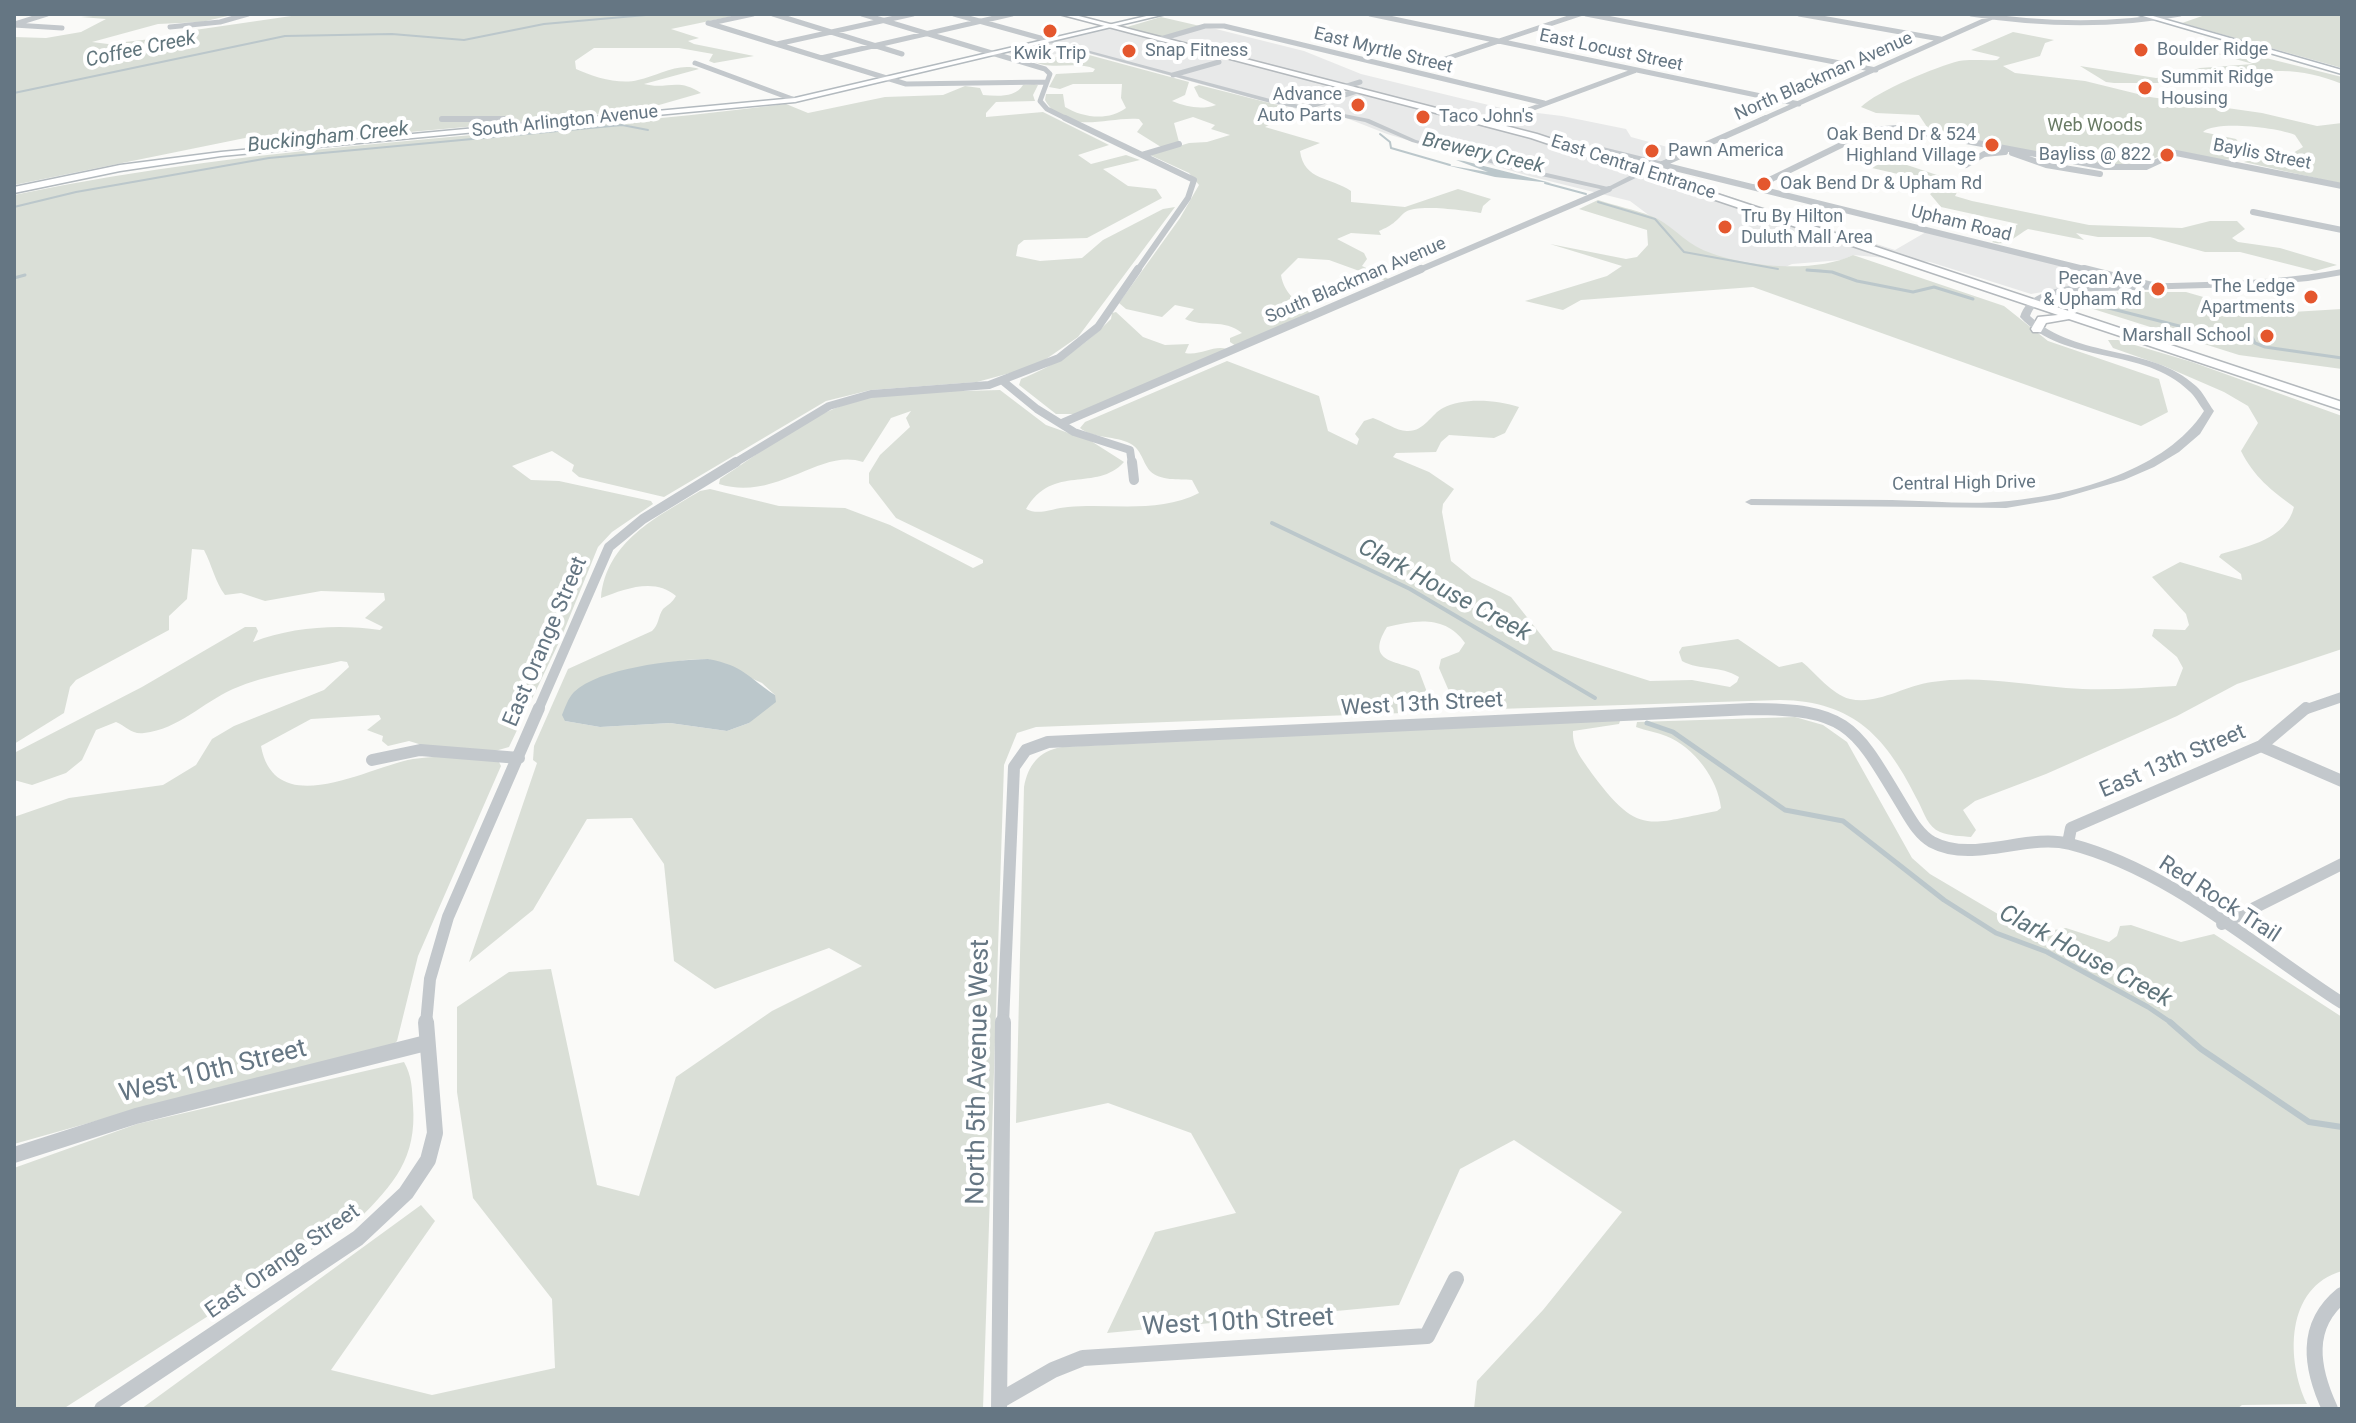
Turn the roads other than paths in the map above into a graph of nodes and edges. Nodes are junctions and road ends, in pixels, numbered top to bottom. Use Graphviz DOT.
graph roads {
  1 [pos="47,14"];
  2 [pos="248,14"];
  3 [pos="753,14"];
  4 [pos="773,14"];
  5 [pos="862,14"];
  6 [pos="913,14"];
  7 [pos="954,14"];
  8 [pos="1012,14"];
  9 [pos="1063,14"];
  10 [pos="1160,14"];
  11 [pos="1370,14"];
  12 [pos="1583,14"];
  13 [pos="1799,14"];
  14 [pos="1971,14"];
  15 [pos="1999,14"];
  16 [pos="2139,14"];
  17 [pos="2180,14"];
  18 [pos="1990,17"];
  19 [pos="2152,18"];
  20 [pos="885,20"];
  21 [pos="980,21"];
  22 [pos="14,25"];
  23 [pos="1112,26"];
  24 [pos="170,27"];
  25 [pos="62,28"];
  26 [pos="832,32"];
  27 [pos="928,33"];
  28 [pos="1942,39"];
  29 [pos="1157,40"];
  30 [pos="1051,41"];
  31 [pos="1499,41"];
  32 [pos="776,44"];
  33 [pos="874,44"];
  34 [pos="1000,53"];
  35 [pos="902,54"];
  36 [pos="821,58"];
  37 [pos="1219,62"];
  38 [pos="695,63"];
  39 [pos="1427,65"];
  40 [pos="1636,70"];
  41 [pos="1876,70"];
  42 [pos="2342,72"];
  43 [pos="1173,75"];
  44 [pos="886,80"];
  45 [pos="1046,82"];
  46 [pos="1360,86"];
  47 [pos="795,100"];
  48 [pos="1544,103"];
  49 [pos="1799,104"];
  50 [pos="1307,107"];
  51 [pos="442,119"];
  52 [pos="1492,123"];
  53 [pos="517,127"];
  54 [pos="1179,144"];
  55 [pos="1582,151"];
  56 [pos="2015,151"];
  57 [pos="1142,155"];
  58 [pos="1661,164"];
  59 [pos="1966,165"];
  60 [pos="1644,172"];
  61 [pos="2342,186"];
  62 [pos="1755,187"];
  63 [pos="1609,189"];
  64 [pos="14,190"];
  65 [pos="2253,212"];
  66 [pos="1781,218"];
  67 [pos="2342,230"];
  68 [pos="2342,272"];
  69 [pos="2161,288"];
  70 [pos="2031,306"];
  71 [pos="2083,321"];
  72 [pos="2037,329"];
  73 [pos="1004,382"];
  74 [pos="2342,398"];
  75 [pos="2342,406"];
  76 [pos="1062,423"];
  77 [pos="1134,480"];
  78 [pos="1751,502"];
  79 [pos="2342,697"];
  80 [pos="1034,746"];
  81 [pos="2261,746"];
  82 [pos="519,758"];
  83 [pos="372,760"];
  84 [pos="2342,781"];
  85 [pos="2068,843"];
  86 [pos="2342,864"];
  87 [pos="2222,924"];
  88 [pos="2342,1003"];
  89 [pos="426,1043"];
  90 [pos="14,1155"];
  91 [pos="1456,1279"];
  92 [pos="2342,1295"];
  93 [pos="999,1405"];
  94 [pos="102,1409"];
  95 [pos="2330,1409"];
  1 -- 22 [label="street"];
  2 -- 24 [label="street"];
  3 -- 32 [label="street"];
  4 -- 26 [label="street"];
  5 -- 20 [label="street"];
  6 -- 20 [label="street"];
  7 -- 21 [label="street"];
  8 -- 21 [label="street"];
  9 -- 23 [label="highway, East Central Entrance"];
  10 -- 23 [label="main road, South Arlington Avenue"];
  11 -- 31 [label="street, East Locust Street"];
  12 -- 31 [label="street"];
  12 -- 41 [label="street"];
  13 -- 28 [label="street"];
  14 -- 18 [label="street"];
  15 -- 18 [label="street, North Blackman Avenue"];
  16 -- 19 [label="main road"];
  17 -- 19 [label="street"];
  18 -- 19 [label="street"];
  18 -- 28 [label="street, North Blackman Avenue"];
  19 -- 42 [label="main road"];
  20 -- 26 [label="street"];
  20 -- 27 [label="street"];
  21 -- 27 [label="street"];
  21 -- 30 [label="street"];
  22 -- 25 [label="street"];
  23 -- 29 [label="highway, East Central Entrance"];
  23 -- 30 [label="main road, South Arlington Avenue"];
  26 -- 32 [label="street"];
  26 -- 33 [label="street"];
  27 -- 33 [label="street"];
  27 -- 34 [label="street"];
  28 -- 41 [label="street, North Blackman Avenue"];
  29 -- 46 [label="highway, East Central Entrance"];
  29 -- 48 [label="street, East Myrtle Street"];
  30 -- 34 [label="main road, South Arlington Avenue"];
  30 -- 43 [label="street"];
  31 -- 39 [label="street"];
  31 -- 40 [label="street, East Locust Street"];
  32 -- 36 [label="street"];
  33 -- 35 [label="street"];
  33 -- 36 [label="street"];
  34 -- 44 [label="main road, South Arlington Avenue"];
  34 -- 45 [label="street"];
  36 -- 44 [label="street"];
  37 -- 43 [label="street"];
  38 -- 47 [label="street"];
  40 -- 48 [label="street"];
  40 -- 49 [label="street, East Locust Street"];
  41 -- 49 [label="street, North Blackman Avenue"];
  43 -- 50 [label="street"];
  44 -- 45 [label="street"];
  44 -- 47 [label="main road, South Arlington Avenue"];
  45 -- 57 [label="street, East Orange Street"];
  46 -- 50 [label="street"];
  46 -- 52 [label="highway, East Central Entrance"];
  47 -- 53 [label="main road, South Arlington Avenue"];
  48 -- 52 [label="street"];
  49 -- 58 [label="street, North Blackman Avenue"];
  50 -- 63 [label="street"];
  51 -- 53 [label="street"];
  52 -- 55 [label="highway, East Central Entrance"];
  53 -- 64 [label="main road, South Arlington Avenue"];
  54 -- 57 [label="street"];
  55 -- 58 [label="street, Upham Road"];
  55 -- 60 [label="highway, East Central Entrance"];
  56 -- 59 [label="street"];
  56 -- 61 [label="street, Baylis Street"];
  56 -- 62 [label="street"];
  57 -- 73 [label="street, East Orange Street"];
  58 -- 60 [label="street, South Blackman Avenue"];
  58 -- 62 [label="street, Upham Road"];
  60 -- 63 [label="street, South Blackman Avenue"];
  60 -- 66 [label="highway, East Central Entrance"];
  62 -- 69 [label="street, Upham Road"];
  63 -- 76 [label="street, South Blackman Avenue"];
  65 -- 67 [label="street"];
  66 -- 70 [label="highway, East Central Entrance"];
  66 -- 70 [label="highway, East Central Entrance"];
  68 -- 69 [label="street"];
  69 -- 70 [label="street"];
  70 -- 71 [label="highway, East Central Entrance"];
  70 -- 72 [label="street, Central High Drive"];
  70 -- 74 [label="highway, East Central Entrance"];
  71 -- 72 [label="highway"];
  71 -- 75 [label="highway, East Central Entrance"];
  72 -- 78 [label="street, Central High Drive"];
  73 -- 76 [label="street"];
  73 -- 82 [label="street, East Orange Street"];
  76 -- 77 [label="street"];
  79 -- 81 [label="street, East 13th Street"];
  80 -- 85 [label="street, West 13th Street"];
  80 -- 93 [label="street, North 5th Avenue West"];
  81 -- 84 [label="street"];
  81 -- 85 [label="street, East 13th Street"];
  82 -- 83 [label="street"];
  82 -- 89 [label="street, East Orange Street"];
  85 -- 87 [label="street, Red Rock Trail"];
  86 -- 87 [label="street"];
  87 -- 88 [label="street, Red Rock Trail"];
  89 -- 90 [label="street, West 10th Street"];
  89 -- 94 [label="street, East Orange Street"];
  91 -- 93 [label="street, West 10th Street"];
  92 -- 95 [label="street"];
}
